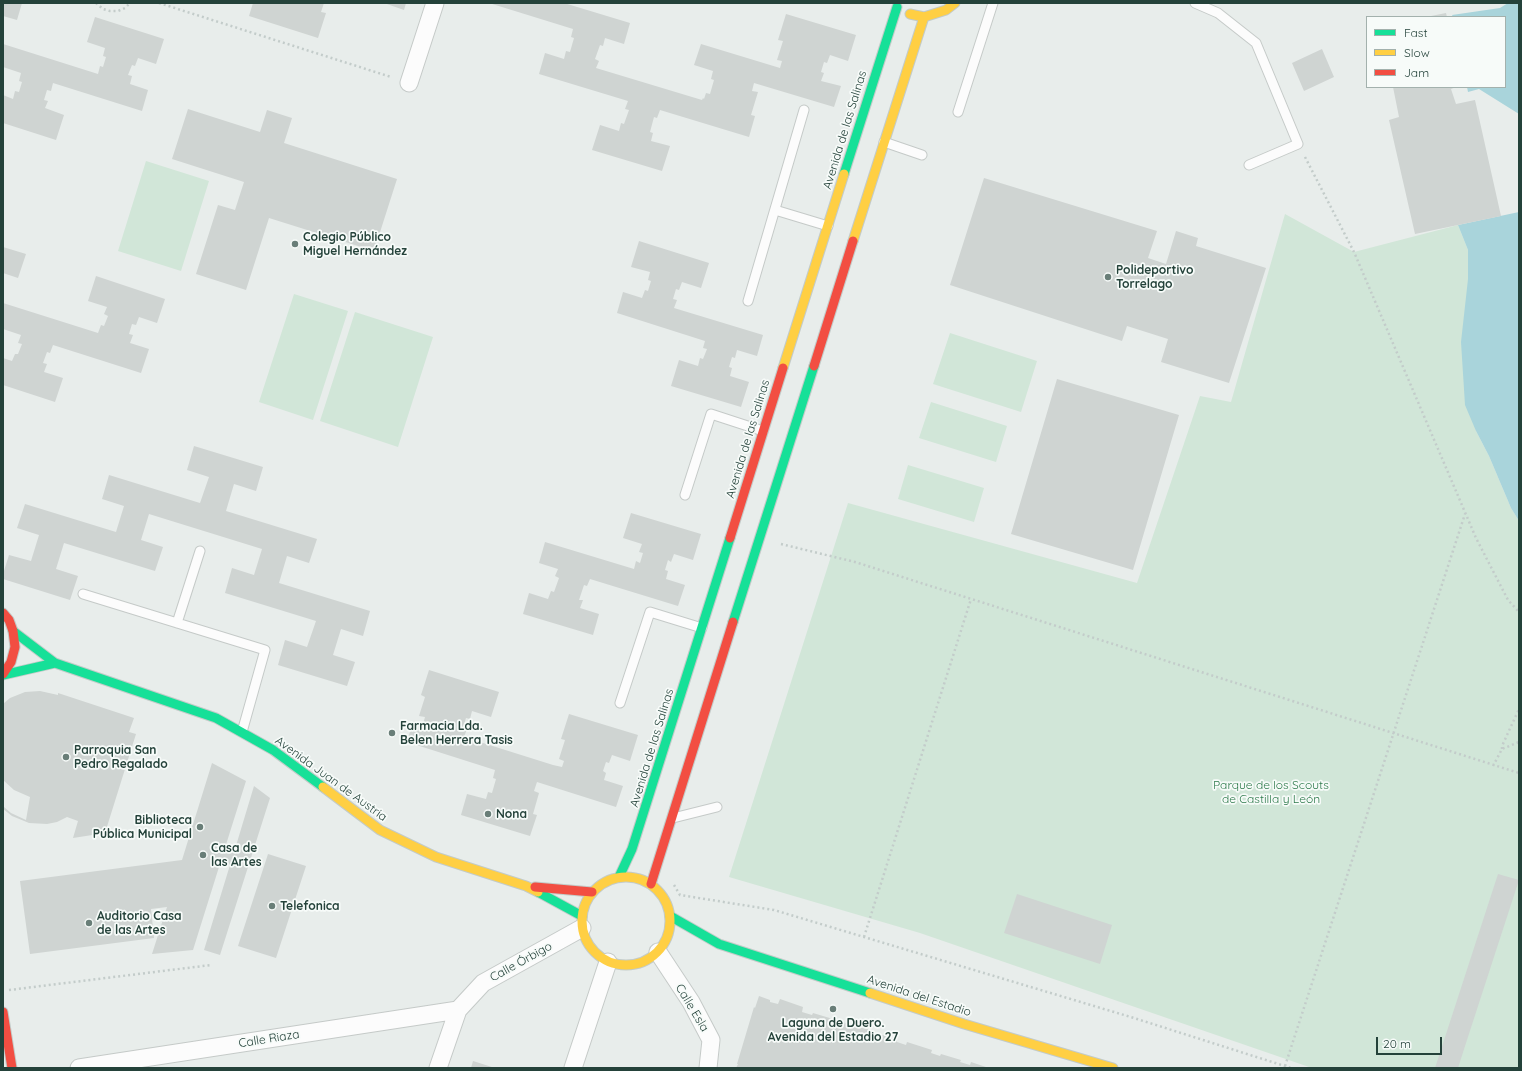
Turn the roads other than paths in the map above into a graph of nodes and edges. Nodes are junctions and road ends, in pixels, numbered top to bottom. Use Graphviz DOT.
graph roads {
  1 [pos="435,3"];
  2 [pos="955,3"];
  3 [pos="993,3"];
  4 [pos="1195,3"];
  5 [pos="894,5"];
  6 [pos="924,17"];
  7 [pos="409,82"];
  8 [pos="804,110"];
  9 [pos="958,112"];
  10 [pos="884,142"];
  11 [pos="922,155"];
  12 [pos="1249,165"];
  13 [pos="775,210"];
  14 [pos="828,226"];
  15 [pos="748,301"];
  16 [pos="763,431"];
  17 [pos="685,495"];
  18 [pos="200,551"];
  19 [pos="83,594"];
  20 [pos="3,613"];
  21 [pos="177,623"];
  22 [pos="702,628"];
  23 [pos="13,631"];
  24 [pos="55,663"];
  25 [pos="3,675"];
  26 [pos="620,703"];
  27 [pos="242,732"];
  28 [pos="717,807"];
  29 [pos="672,818"];
  30 [pos="619,877"];
  31 [pos="651,884"];
  32 [pos="526,886"];
  33 [pos="592,892"];
  34 [pos="670,916"];
  35 [pos="582,922"];
  36 [pos="696,942"];
  37 [pos="719,944"];
  38 [pos="666,945"];
  39 [pos="608,962"];
  40 [pos="458,1010"];
  41 [pos="3,1012"];
  42 [pos="1108,1067"];
  43 [pos="12,1068"];
  44 [pos="79,1068"];
  45 [pos="438,1068"];
  46 [pos="573,1068"];
  47 [pos="708,1068"];
  1 -- 7 [label="street"];
  2 -- 6 [label="street"];
  3 -- 9 [label="lane"];
  4 -- 12 [label="lane"];
  5 -- 6 [label="street"];
  5 -- 14 [label="street, Avenida de las Salinas"];
  6 -- 10 [label="street"];
  8 -- 13 [label="lane"];
  10 -- 11 [label="lane"];
  10 -- 29 [label="street"];
  13 -- 14 [label="lane"];
  13 -- 15 [label="lane"];
  14 -- 16 [label="street, Avenida de las Salinas"];
  16 -- 17 [label="lane"];
  16 -- 22 [label="street, Avenida de las Salinas"];
  18 -- 21 [label="lane"];
  19 -- 21 [label="lane"];
  20 -- 23 [label="street"];
  21 -- 27 [label="lane"];
  22 -- 26 [label="lane"];
  22 -- 30 [label="street, Avenida de las Salinas"];
  23 -- 24 [label="street, Avenida Juan de Austria"];
  23 -- 25 [label="street"];
  24 -- 25 [label="street"];
  24 -- 27 [label="street, Avenida Juan de Austria"];
  27 -- 32 [label="street, Avenida Juan de Austria"];
  28 -- 29 [label="lane"];
  29 -- 31 [label="street"];
  30 -- 31 [label="street"];
  30 -- 33 [label="street"];
  31 -- 34 [label="street"];
  32 -- 33 [label="street, Avenida Juan de Austria"];
  32 -- 35 [label="street, Avenida Juan de Austria"];
  33 -- 35 [label="street"];
  34 -- 37 [label="street, Avenida del Estadio"];
  34 -- 38 [label="street"];
  35 -- 39 [label="street"];
  35 -- 40 [label="street, Calle Órbigo"];
  36 -- 37 [label="street, Avenida del Estadio"];
  37 -- 42 [label="street, Avenida del Estadio"];
  38 -- 39 [label="street"];
  38 -- 47 [label="street, Calle Esla"];
  39 -- 46 [label="street"];
  40 -- 44 [label="street, Calle Riaza"];
  40 -- 45 [label="street, Calle Órbigo"];
  41 -- 43 [label="street"];
}
